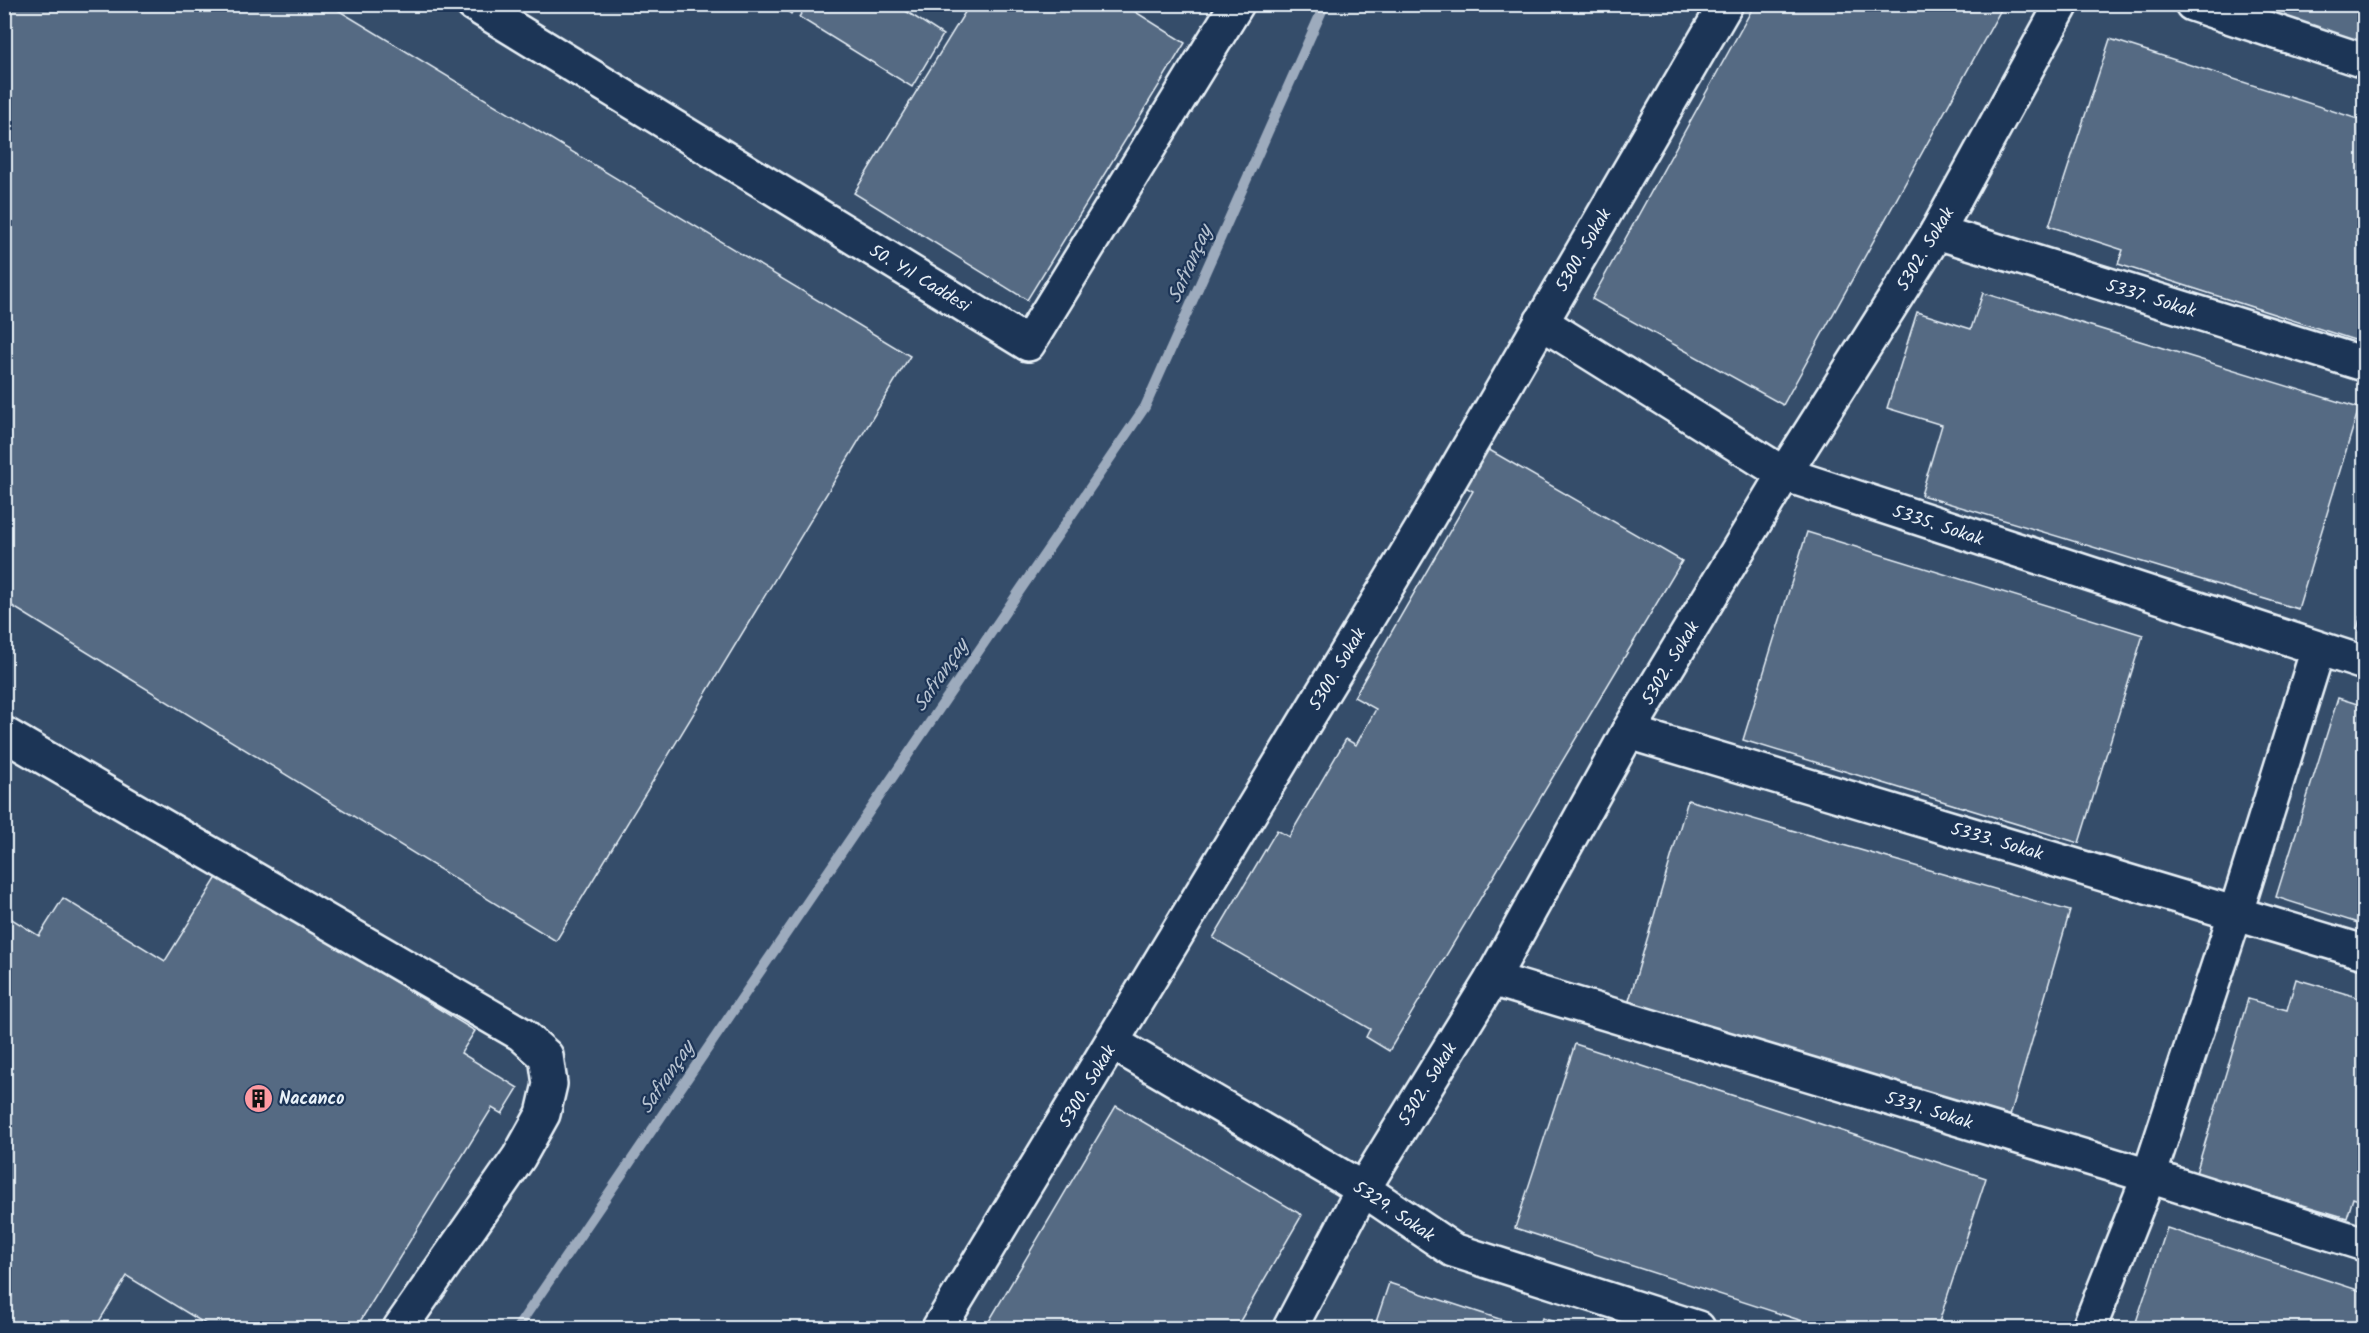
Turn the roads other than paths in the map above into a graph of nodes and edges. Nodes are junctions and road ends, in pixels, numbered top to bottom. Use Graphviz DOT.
graph roads {
  1 [pos="472,4"];
  2 [pos="1237,4"];
  3 [pos="1726,4"];
  4 [pos="2062,4"];
  5 [pos="2192,4"];
  6 [pos="2364,61"];
  7 [pos="1937,232"];
  8 [pos="1540,322"];
  9 [pos="2364,364"];
  10 [pos="1784,474"];
  11 [pos="2318,649"];
  12 [pos="2364,663"];
  13 [pos="1628,732"];
  14 [pos="4,734"];
  15 [pos="2236,912"];
  16 [pos="2364,952"];
  17 [pos="1492,980"];
  18 [pos="1113,1044"];
  19 [pos="2149,1176"];
  20 [pos="1363,1189"];
  21 [pos="2364,1244"];
  22 [pos="400,1329"];
  23 [pos="939,1329"];
  24 [pos="1290,1329"];
  25 [pos="1698,1329"];
  26 [pos="2090,1329"];
  1 -- 2 [label="street, 50. Yıl Caddesi"];
  3 -- 8 [label="street, 5300. Sokak"];
  4 -- 7 [label="street, 5302. Sokak"];
  5 -- 6 [label="street"];
  7 -- 9 [label="street, 5337. Sokak"];
  7 -- 10 [label="street, 5302. Sokak"];
  8 -- 10 [label="street, 5335. Sokak"];
  8 -- 18 [label="street, 5300. Sokak"];
  10 -- 11 [label="street, 5335. Sokak"];
  10 -- 13 [label="street, 5302. Sokak"];
  11 -- 12 [label="street, 5335. Sokak"];
  11 -- 15 [label="street"];
  13 -- 15 [label="street, 5333. Sokak"];
  13 -- 17 [label="street, 5302. Sokak"];
  14 -- 22 [label="street"];
  15 -- 16 [label="street, 5333. Sokak"];
  15 -- 19 [label="street"];
  17 -- 19 [label="street, 5331. Sokak"];
  17 -- 20 [label="street, 5302. Sokak"];
  18 -- 20 [label="street, 5329. Sokak"];
  18 -- 23 [label="street, 5300. Sokak"];
  19 -- 21 [label="street, 5331. Sokak"];
  19 -- 26 [label="street"];
  20 -- 24 [label="street, 5302. Sokak"];
  20 -- 25 [label="street, 5329. Sokak"];
}
